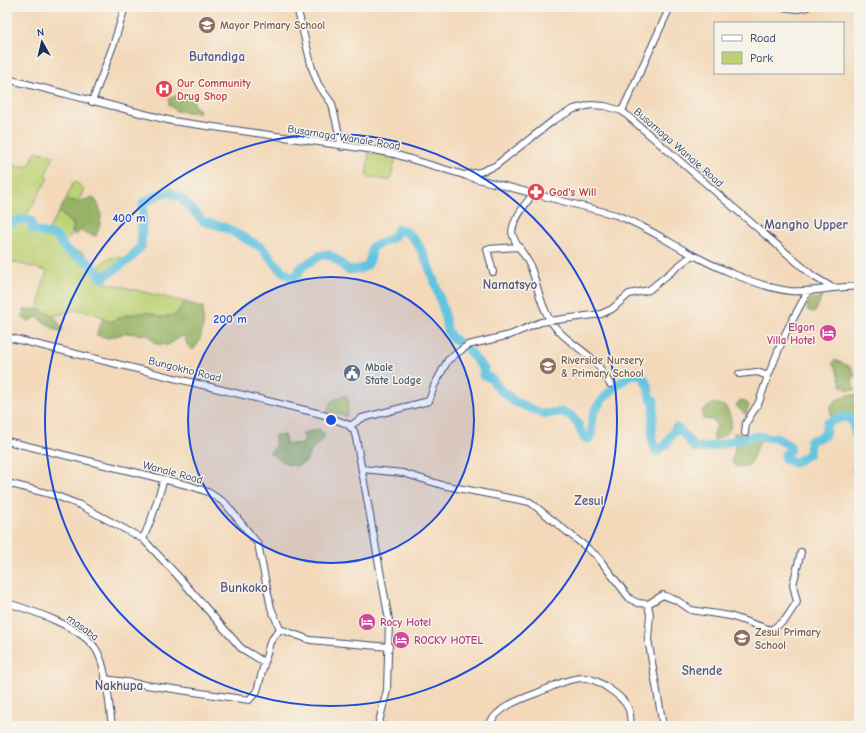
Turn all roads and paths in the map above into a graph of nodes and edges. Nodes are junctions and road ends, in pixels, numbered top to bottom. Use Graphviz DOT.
graph roads {
  1 [pos="125,7"];
  2 [pos="298,7"];
  3 [pos="670,7"];
  4 [pos="781,7"];
  5 [pos="807,7"];
  6 [pos="7,79"];
  7 [pos="92,102"];
  8 [pos="622,111"];
  9 [pos="342,147"];
  10 [pos="464,176"];
  11 [pos="533,193"];
  12 [pos="520,247"];
  13 [pos="692,255"];
  14 [pos="493,272"];
  15 [pos="859,286"];
  16 [pos="833,288"];
  17 [pos="808,291"];
  18 [pos="550,321"];
  19 [pos="7,337"];
  20 [pos="739,374"];
  21 [pos="768,376"];
  22 [pos="610,384"];
  23 [pos="352,429"];
  24 [pos="745,433"];
  25 [pos="7,441"];
  26 [pos="362,469"];
  27 [pos="164,479"];
  28 [pos="7,483"];
  29 [pos="142,539"];
  30 [pos="801,552"];
  31 [pos="7,602"];
  32 [pos="648,604"];
  33 [pos="280,629"];
  34 [pos="389,647"];
  35 [pos="264,662"];
  36 [pos="104,680"];
  37 [pos="112,726"];
  38 [pos="378,726"];
  39 [pos="488,726"];
  40 [pos="631,726"];
  41 [pos="663,726"];
  1 -- 7 [label="street"];
  2 -- 9 [label="street"];
  3 -- 8 [label="street"];
  4 -- 5 [label="street"];
  6 -- 7 [label="street, Busamaga Wanale Road"];
  7 -- 9 [label="street, Busamaga Wanale Road"];
  8 -- 10 [label="street, Busamaga Wanale Road"];
  8 -- 16 [label="street, Busamaga Wanale Road"];
  9 -- 10 [label="street, Busamaga Wanale Road"];
  10 -- 11 [label="street"];
  11 -- 12 [label="street"];
  11 -- 13 [label="street"];
  12 -- 14 [label="street"];
  12 -- 18 [label="street"];
  13 -- 17 [label="street"];
  13 -- 18 [label="street"];
  15 -- 16 [label="street"];
  16 -- 17 [label="street"];
  17 -- 21 [label="street"];
  18 -- 22 [label="street"];
  18 -- 23 [label="street"];
  19 -- 23 [label="street, Bungokho Road"];
  20 -- 21 [label="street"];
  21 -- 24 [label="street"];
  23 -- 26 [label="street"];
  25 -- 27 [label="street, Wanale Road"];
  26 -- 32 [label="street"];
  26 -- 34 [label="street"];
  27 -- 29 [label="street"];
  27 -- 33 [label="street, Wanale Road"];
  28 -- 29 [label="street"];
  29 -- 35 [label="street"];
  30 -- 32 [label="street"];
  31 -- 36 [label="street, masaba"];
  32 -- 41 [label="street"];
  33 -- 34 [label="street"];
  33 -- 35 [label="street"];
  34 -- 38 [label="street"];
  35 -- 36 [label="street"];
  36 -- 37 [label="street, masaba"];
  39 -- 40 [label="street"];
}
